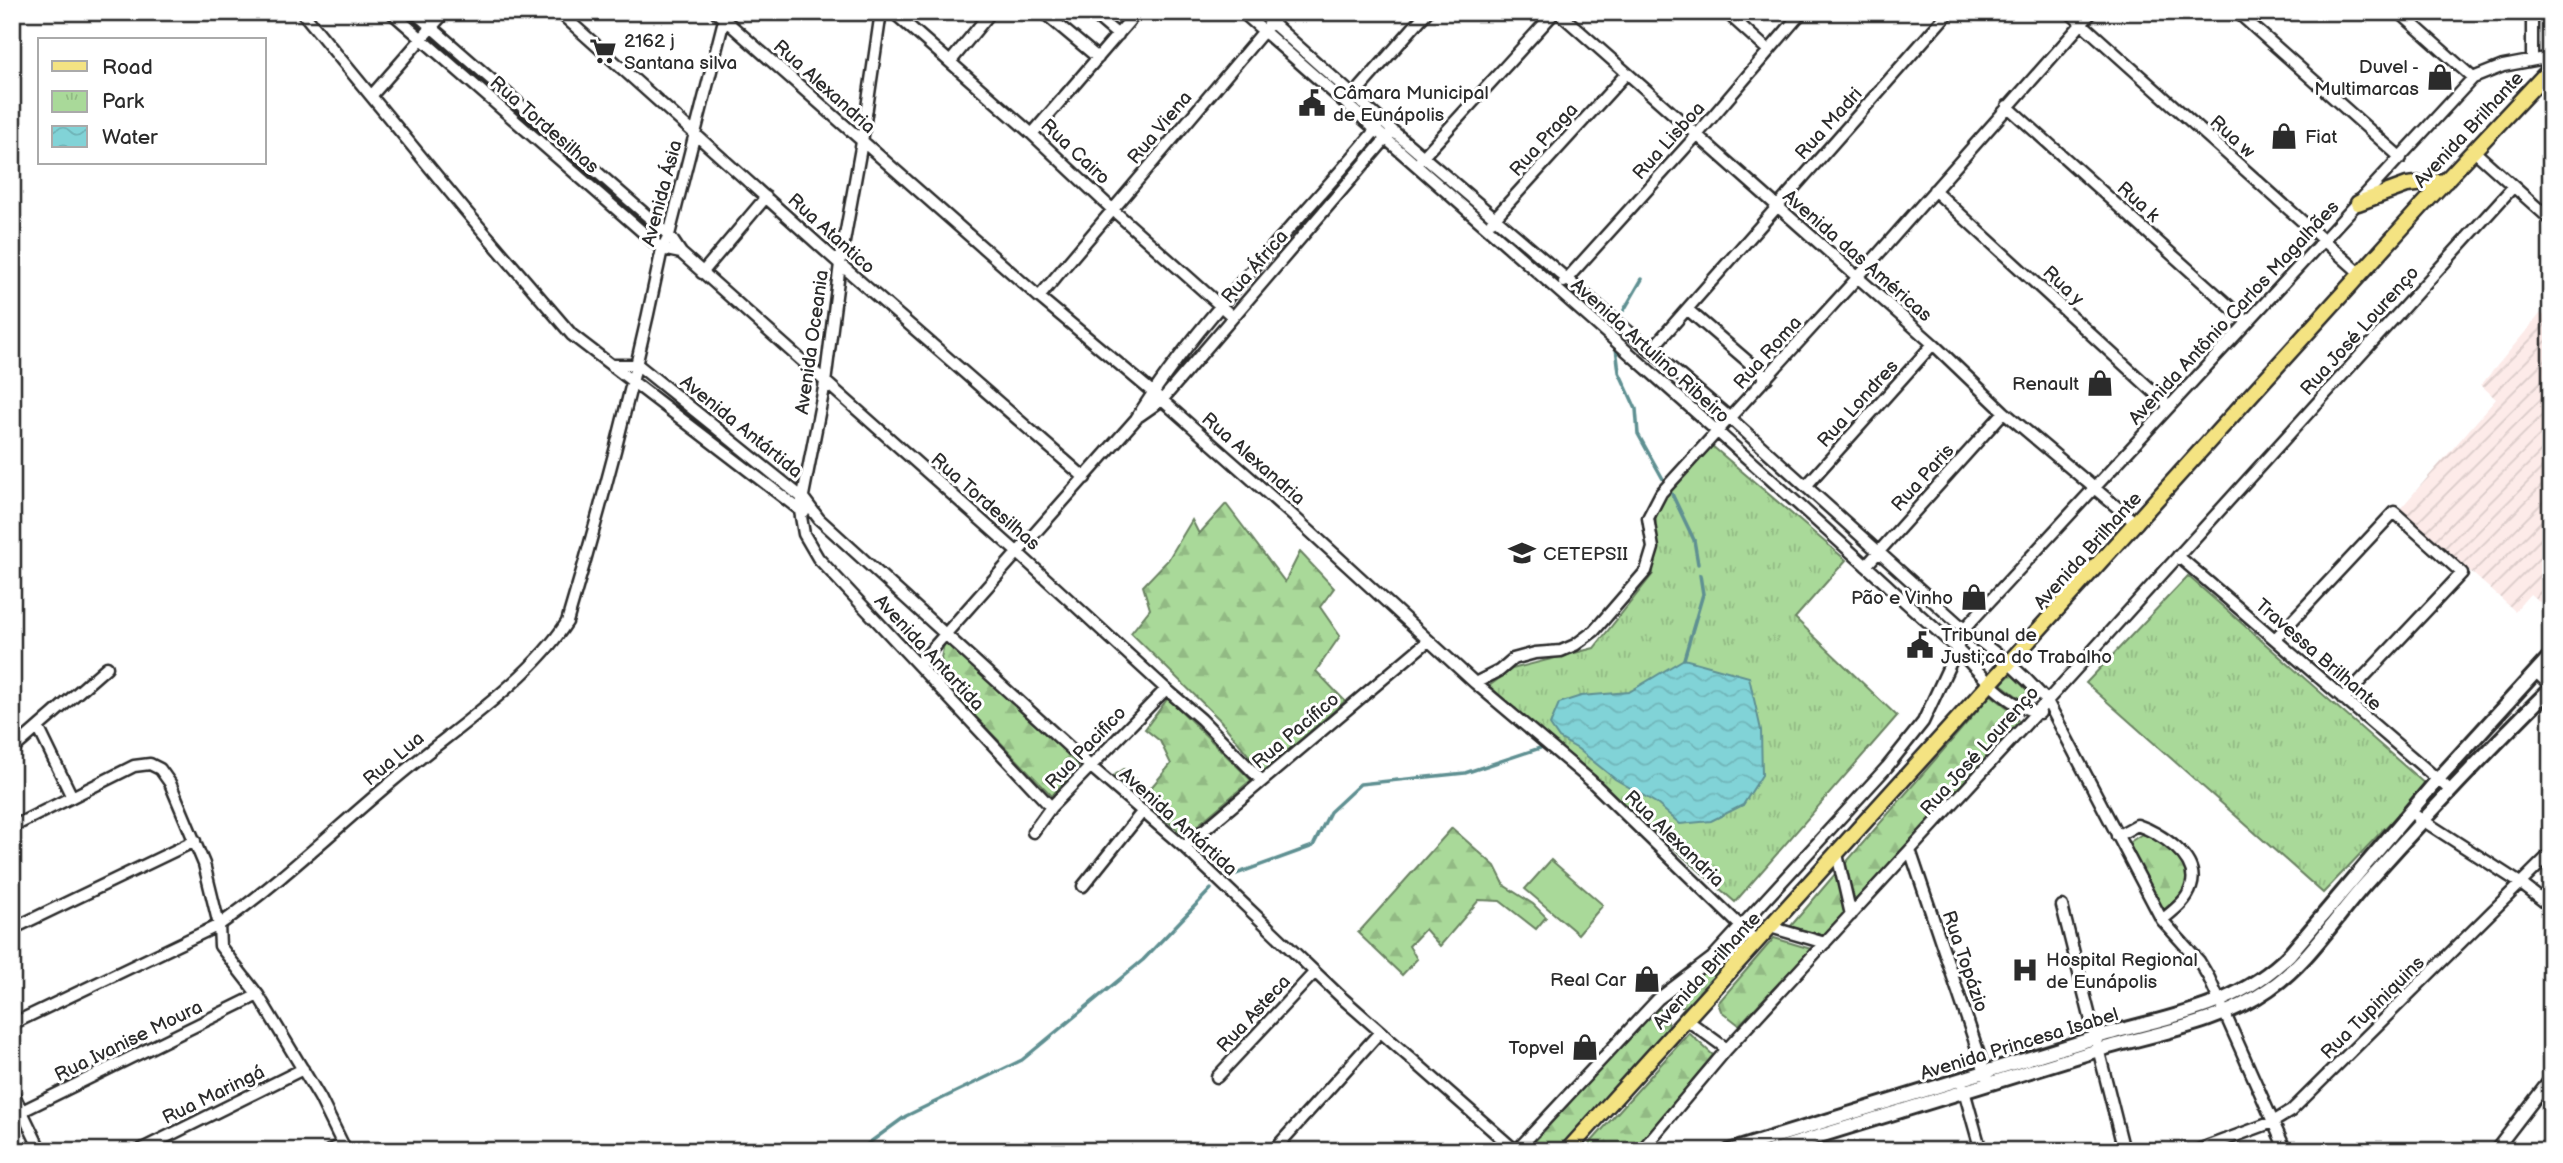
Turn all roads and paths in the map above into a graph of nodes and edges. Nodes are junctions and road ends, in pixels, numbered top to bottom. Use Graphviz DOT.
graph roads {
  1 [pos="302,12"];
  2 [pos="391,12"];
  3 [pos="414,12"];
  4 [pos="445,12"];
  5 [pos="559,12"];
  6 [pos="881,12"];
  7 [pos="893,12"];
  8 [pos="991,12"];
  9 [pos="1043,12"];
  10 [pos="1091,12"];
  11 [pos="1137,12"];
  12 [pos="1242,12"];
  13 [pos="1261,12"];
  14 [pos="1280,12"];
  15 [pos="1427,12"];
  16 [pos="1556,12"];
  17 [pos="1726,12"];
  18 [pos="1802,12"];
  19 [pos="1949,12"];
  20 [pos="2069,12"];
  21 [pos="2092,12"];
  22 [pos="2236,12"];
  23 [pos="2399,12"];
  24 [pos="2532,12"];
  25 [pos="722,15"];
  26 [pos="1271,22"];
  27 [pos="2082,23"];
  28 [pos="432,28"];
  29 [pos="1262,30"];
  30 [pos="1118,35"];
  31 [pos="421,39"];
  32 [pos="1769,51"];
  33 [pos="2551,57"];
  34 [pos="1098,58"];
  35 [pos="2532,59"];
  36 [pos="951,61"];
  37 [pos="2551,68"];
  38 [pos="1626,74"];
  39 [pos="2473,78"];
  40 [pos="372,96"];
  41 [pos="1353,96"];
  42 [pos="2007,106"];
  43 [pos="1382,121"];
  44 [pos="1375,131"];
  45 [pos="1393,131"];
  46 [pos="695,134"];
  47 [pos="1032,134"];
  48 [pos="1696,136"];
  49 [pos="1385,140"];
  50 [pos="862,142"];
  51 [pos="2474,151"];
  52 [pos="1423,156"];
  53 [pos="2401,158"];
  54 [pos="1415,166"];
  55 [pos="2446,181"];
  56 [pos="2513,187"];
  57 [pos="1934,190"];
  58 [pos="766,197"];
  59 [pos="2358,203"];
  60 [pos="1777,207"];
  61 [pos="1113,210"];
  62 [pos="1496,217"];
  63 [pos="2551,220"];
  64 [pos="1486,228"];
  65 [pos="669,234"];
  66 [pos="2323,241"];
  67 [pos="662,249"];
  68 [pos="681,253"];
  69 [pos="840,264"];
  70 [pos="702,273"];
  71 [pos="2361,274"];
  72 [pos="1858,277"];
  73 [pos="1567,279"];
  74 [pos="1557,289"];
  75 [pos="1039,297"];
  76 [pos="1220,307"];
  77 [pos="1687,309"];
  78 [pos="1233,317"];
  79 [pos="2247,322"];
  80 [pos="1933,344"];
  81 [pos="1650,351"];
  82 [pos="612,365"];
  83 [pos="638,365"];
  84 [pos="1767,378"];
  85 [pos="632,383"];
  86 [pos="825,383"];
  87 [pos="1153,392"];
  88 [pos="1162,400"];
  89 [pos="2169,406"];
  90 [pos="2004,412"];
  91 [pos="1730,418"];
  92 [pos="1136,419"];
  93 [pos="1717,433"];
  94 [pos="1085,478"];
  95 [pos="1806,486"];
  96 [pos="2094,487"];
  97 [pos="804,499"];
  98 [pos="800,511"];
  99 [pos="819,519"];
  100 [pos="2137,524"];
  101 [pos="1018,552"];
  102 [pos="1879,552"];
  103 [pos="2178,556"];
  104 [pos="1866,566"];
  105 [pos="1964,629"];
  106 [pos="945,633"];
  107 [pos="2275,639"];
  108 [pos="1428,641"];
  109 [pos="1957,649"];
  110 [pos="2551,655"];
  111 [pos="2010,664"];
  112 [pos="918,665"];
  113 [pos="107,667"];
  114 [pos="2536,672"];
  115 [pos="1475,683"];
  116 [pos="1991,685"];
  117 [pos="2551,687"];
  118 [pos="1166,689"];
  119 [pos="2343,699"];
  120 [pos="2047,701"];
  121 [pos="2037,712"];
  122 [pos="2054,714"];
  123 [pos="39,729"];
  124 [pos="2479,734"];
  125 [pos="2492,746"];
  126 [pos="12,750"];
  127 [pos="1090,766"];
  128 [pos="2438,779"];
  129 [pos="1262,781"];
  130 [pos="2450,790"];
  131 [pos="72,797"];
  132 [pos="1051,807"];
  133 [pos="1143,811"];
  134 [pos="2410,812"];
  135 [pos="2423,820"];
  136 [pos="12,827"];
  137 [pos="1033,832"];
  138 [pos="2117,836"];
  139 [pos="195,841"];
  140 [pos="1184,846"];
  141 [pos="2551,853"];
  142 [pos="1837,854"];
  143 [pos="1906,855"];
  144 [pos="2520,883"];
  145 [pos="1083,886"];
  146 [pos="2062,906"];
  147 [pos="2551,907"];
  148 [pos="1851,915"];
  149 [pos="2162,920"];
  150 [pos="219,925"];
  151 [pos="1741,926"];
  152 [pos="1770,927"];
  153 [pos="12,929"];
  154 [pos="1757,942"];
  155 [pos="1825,943"];
  156 [pos="1314,973"];
  157 [pos="258,995"];
  158 [pos="2223,1008"];
  159 [pos="1687,1020"];
  160 [pos="12,1024"];
  161 [pos="1380,1032"];
  162 [pos="2097,1044"];
  163 [pos="1727,1049"];
  164 [pos="303,1069"];
  165 [pos="1217,1077"];
  166 [pos="2551,1078"];
  167 [pos="1987,1079"];
  168 [pos="1963,1087"];
  169 [pos="12,1091"];
  170 [pos="17,1114"];
  171 [pos="2273,1122"];
  172 [pos="345,1147"];
  173 [pos="1732,1150"];
  174 [pos="41,1151"];
  175 [pos="138,1151"];
  176 [pos="329,1151"];
  177 [pos="1273,1151"];
  178 [pos="1516,1151"];
  179 [pos="1567,1151"];
  180 [pos="1642,1151"];
  181 [pos="1771,1151"];
  182 [pos="1981,1151"];
  183 [pos="2124,1151"];
  184 [pos="2194,1151"];
  185 [pos="2286,1151"];
  186 [pos="2495,1151"];
  1 -- 40 [label="street, Avenida Antártida"];
  2 -- 31 [label="street, Rua Tordesilhas"];
  3 -- 28 [label="street, Rua Tordesilhas"];
  4 -- 28 [label="street"];
  5 -- 46 [label="street, Rua Atantico"];
  6 -- 50 [label="street, Avenida Oceania"];
  7 -- 36 [label="street, Rua Cairo"];
  8 -- 36 [label="street"];
  9 -- 34 [label="street"];
  10 -- 30 [label="street"];
  11 -- 30 [label="street"];
  12 -- 29 [label="street, Avenida Artulino Ribeiro"];
  13 -- 26 [label="street, Avenida Artulino Ribeiro"];
  14 -- 26 [label="street, Rua Viena"];
  15 -- 41 [label="street"];
  16 -- 38 [label="street, Avenida das Américas"];
  16 -- 52 [label="street"];
  17 -- 32 [label="street"];
  18 -- 32 [label="street, Rua Lisboa"];
  19 -- 60 [label="street, Rua Madri"];
  20 -- 27 [label="street, Rua w"];
  21 -- 27 [label="street, Rua Roma"];
  22 -- 53 [label="street"];
  23 -- 39 [label="street"];
  24 -- 35 [label="street"];
  25 -- 46 [label="street, Avenida Ásia"];
  25 -- 50 [label="street, Rua Alexandria"];
  26 -- 29 [label="street, Rua Viena"];
  26 -- 41 [label="street, Avenida Artulino Ribeiro"];
  27 -- 42 [label="street, Rua Roma"];
  27 -- 66 [label="street, Rua w"];
  28 -- 31 [label="street"];
  28 -- 65 [label="street, Rua Tordesilhas"];
  29 -- 44 [label="street, Avenida Artulino Ribeiro"];
  29 -- 61 [label="street, Rua Viena"];
  30 -- 34 [label="street"];
  31 -- 40 [label="street"];
  31 -- 67 [label="street, Rua Tordesilhas"];
  32 -- 48 [label="street, Rua Lisboa"];
  33 -- 35 [label="street, Avenida Antônio Carlos Magalhães"];
  34 -- 47 [label="street"];
  35 -- 39 [label="street, Avenida Antônio Carlos Magalhães"];
  36 -- 47 [label="street, Rua Cairo"];
  37 -- 51 [label="main road, Avenida Brilhante"];
  38 -- 48 [label="street, Avenida das Américas"];
  38 -- 62 [label="street, Rua Praga"];
  39 -- 53 [label="street, Avenida Antônio Carlos Magalhães"];
  40 -- 82 [label="street, Avenida Antártida"];
  41 -- 43 [label="street, Avenida Artulino Ribeiro"];
  42 -- 57 [label="street, Rua Roma"];
  42 -- 79 [label="street, Rua k"];
  43 -- 44 [label="street, Rua África"];
  43 -- 45 [label="street, Avenida Artulino Ribeiro"];
  44 -- 49 [label="street, Avenida Artulino Ribeiro"];
  44 -- 76 [label="street, Rua África"];
  45 -- 49 [label="street, Rua África"];
  45 -- 52 [label="street, Avenida Artulino Ribeiro"];
  46 -- 58 [label="street, Rua Atantico"];
  46 -- 65 [label="street, Avenida Ásia"];
  47 -- 61 [label="street, Rua Cairo"];
  48 -- 60 [label="street, Avenida das Américas"];
  48 -- 73 [label="street, Rua Lisboa"];
  49 -- 54 [label="street, Avenida Artulino Ribeiro"];
  49 -- 78 [label="street, Rua África"];
  50 -- 69 [label="street, Avenida Oceania"];
  50 -- 75 [label="street, Rua Alexandria"];
  51 -- 55 [label="main road, Avenida Brilhante"];
  51 -- 56 [label="street"];
  52 -- 54 [label="street"];
  52 -- 62 [label="street, Avenida Artulino Ribeiro"];
  53 -- 59 [label="street, Avenida Antônio Carlos Magalhães"];
  54 -- 64 [label="street, Avenida Artulino Ribeiro"];
  55 -- 59 [label="main road"];
  55 -- 71 [label="main road, Avenida Brilhante"];
  56 -- 63 [label="street"];
  56 -- 103 [label="street, Rua José Lourenço"];
  57 -- 72 [label="street, Rua Roma"];
  57 -- 89 [label="street, Rua y"];
  58 -- 69 [label="street, Rua Atantico"];
  58 -- 70 [label="street"];
  59 -- 66 [label="street, Avenida Antônio Carlos Magalhães"];
  60 -- 72 [label="street, Avenida das Américas"];
  60 -- 77 [label="street, Rua Madri"];
  61 -- 75 [label="street, Rua Viena"];
  61 -- 76 [label="street, Rua Cairo"];
  62 -- 64 [label="street, Rua Praga"];
  62 -- 73 [label="street, Avenida Artulino Ribeiro"];
  64 -- 74 [label="street, Avenida Artulino Ribeiro"];
  65 -- 67 [label="street, Avenida Ásia"];
  65 -- 68 [label="street, Rua Tordesilhas"];
  66 -- 71 [label="street, Rua w"];
  66 -- 79 [label="street, Avenida Antônio Carlos Magalhães"];
  67 -- 68 [label="street, Rua Tordesilhas"];
  67 -- 83 [label="street, Avenida Ásia"];
  68 -- 70 [label="street, Rua Tordesilhas"];
  69 -- 86 [label="street, Avenida Oceania"];
  69 -- 94 [label="street, Rua Atantico"];
  70 -- 86 [label="street, Rua Tordesilhas"];
  71 -- 100 [label="main road, Avenida Brilhante"];
  72 -- 80 [label="street, Avenida das Américas"];
  72 -- 84 [label="street, Rua Roma"];
  73 -- 74 [label="street, Rua Lisboa"];
  73 -- 81 [label="street, Avenida Artulino Ribeiro"];
  74 -- 93 [label="street, Avenida Artulino Ribeiro"];
  75 -- 87 [label="street, Rua Alexandria"];
  76 -- 78 [label="street, Rua Cairo"];
  76 -- 87 [label="street, Rua África"];
  77 -- 81 [label="street, Rua Madri"];
  77 -- 84 [label="street"];
  78 -- 88 [label="street, Rua África"];
  79 -- 89 [label="street, Avenida Antônio Carlos Magalhães"];
  80 -- 90 [label="street, Avenida das Américas"];
  80 -- 95 [label="street, Rua Londres"];
  81 -- 91 [label="street, Avenida Artulino Ribeiro"];
  82 -- 83 [label="street"];
  82 -- 85 [label="street, Avenida Antártida"];
  83 -- 85 [label="street, Avenida Ásia"];
  83 -- 97 [label="street, Avenida Antártida"];
  84 -- 91 [label="street, Rua Roma"];
  85 -- 98 [label="street, Avenida Antártida"];
  85 -- 150 [label="street, Rua Lua"];
  86 -- 97 [label="street, Avenida Oceania"];
  86 -- 101 [label="street, Rua Tordesilhas"];
  87 -- 88 [label="street, Rua Alexandria"];
  87 -- 92 [label="street, Rua África"];
  88 -- 92 [label="street, Rua África"];
  88 -- 108 [label="street, Rua Alexandria"];
  89 -- 96 [label="street, Avenida Antônio Carlos Magalhães"];
  90 -- 96 [label="street, Avenida das Américas"];
  90 -- 102 [label="street, Rua Paris"];
  91 -- 93 [label="street, Rua Roma"];
  91 -- 95 [label="street, Avenida Artulino Ribeiro"];
  92 -- 94 [label="street, Rua África"];
  93 -- 104 [label="street, Avenida Artulino Ribeiro"];
  93 -- 115 [label="street, Rua Roma"];
  94 -- 101 [label="street, Rua África"];
  95 -- 102 [label="street, Avenida Artulino Ribeiro"];
  96 -- 100 [label="street, Avenida das Américas"];
  96 -- 105 [label="street, Avenida Antônio Carlos Magalhães"];
  97 -- 98 [label="street, Avenida Oceania"];
  97 -- 99 [label="street, Avenida Antártida"];
  98 -- 99 [label="street, Avenida Antártida"];
  98 -- 112 [label="street, Avenida Antartida"];
  99 -- 106 [label="street, Avenida Antártida"];
  100 -- 111 [label="main road, Avenida Brilhante"];
  101 -- 106 [label="street, Rua África"];
  101 -- 118 [label="street, Rua Tordesilhas"];
  102 -- 104 [label="street, Rua Paris"];
  102 -- 105 [label="street, Avenida Artulino Ribeiro"];
  103 -- 107 [label="street, Travessa Brilhante"];
  103 -- 120 [label="street, Rua José Lourenço"];
  104 -- 109 [label="street, Avenida Artulino Ribeiro"];
  105 -- 109 [label="street"];
  105 -- 111 [label="street, Avenida Artulino Ribeiro"];
  106 -- 112 [label="street, Rua África"];
  106 -- 127 [label="street, Avenida Antártida"];
  107 -- 119 [label="street, Travessa Brilhante"];
  107 -- 119 [label="street"];
  108 -- 115 [label="street, Rua Alexandria"];
  108 -- 129 [label="street, Rua Pacífico"];
  109 -- 116 [label="street, Avenida Artulino Ribeiro"];
  109 -- 151 [label="street"];
  110 -- 114 [label="main road, Avenida Princesa Isabel"];
  111 -- 116 [label="main road, Avenida Brilhante"];
  111 -- 120 [label="street, Avenida Artulino Ribeiro"];
  112 -- 132 [label="street, Avenida Antartida"];
  113 -- 123 [label="street"];
  114 -- 117 [label="street"];
  114 -- 124 [label="main road, Avenida Princesa Isabel"];
  115 -- 151 [label="street, Rua Alexandria"];
  116 -- 121 [label="street, Avenida Artulino Ribeiro"];
  116 -- 142 [label="main road, Avenida Brilhante"];
  117 -- 125 [label="main road, Avenida Princesa Isabel"];
  118 -- 127 [label="street, Rua Pacifico"];
  118 -- 129 [label="street, Rua Tordesilhas"];
  119 -- 128 [label="street, Travessa Brilhante"];
  120 -- 121 [label="street, Rua José Lourenço"];
  120 -- 122 [label="street, Avenida Artulino Ribeiro"];
  121 -- 122 [label="street, Avenida Artulino Ribeiro"];
  121 -- 143 [label="street, Rua José Lourenço"];
  122 -- 138 [label="street, Avenida Artulino Ribeiro"];
  123 -- 126 [label="street"];
  123 -- 131 [label="street"];
  124 -- 125 [label="main road"];
  124 -- 128 [label="main road, Avenida Princesa Isabel"];
  125 -- 130 [label="main road, Avenida Princesa Isabel"];
  127 -- 132 [label="street, Rua Pacifico"];
  127 -- 133 [label="street, Avenida Antártida"];
  128 -- 130 [label="street, Travessa Brilhante"];
  128 -- 134 [label="main road, Avenida Princesa Isabel"];
  129 -- 140 [label="street, Rua Pacífico"];
  130 -- 135 [label="main road, Avenida Princesa Isabel"];
  131 -- 136 [label="street"];
  131 -- 139 [label="street"];
  132 -- 137 [label="street, Rua Pacifico"];
  133 -- 140 [label="street, Avenida Antártida"];
  133 -- 145 [label="street"];
  134 -- 135 [label="street"];
  134 -- 158 [label="main road, Avenida Princesa Isabel"];
  135 -- 144 [label="street"];
  135 -- 158 [label="main road, Avenida Princesa Isabel"];
  138 -- 149 [label="street, Avenida Artulino Ribeiro"];
  138 -- 149 [label="street"];
  139 -- 150 [label="street"];
  139 -- 153 [label="street"];
  140 -- 156 [label="street, Avenida Antártida"];
  141 -- 144 [label="street, Rua Tupiniquins"];
  142 -- 148 [label="street"];
  142 -- 152 [label="main road, Avenida Brilhante"];
  143 -- 148 [label="street, Rua José Lourenço"];
  143 -- 167 [label="street, Rua Topázio"];
  144 -- 147 [label="street"];
  144 -- 171 [label="street, Rua Tupiniquins"];
  146 -- 162 [label="street"];
  148 -- 155 [label="street, Rua José Lourenço"];
  149 -- 158 [label="street, Avenida Artulino Ribeiro"];
  150 -- 157 [label="street"];
  150 -- 160 [label="street, Rua Lua"];
  151 -- 154 [label="street, Rua Alexandria"];
  151 -- 178 [label="street"];
  152 -- 154 [label="main road, Avenida Brilhante"];
  152 -- 155 [label="street"];
  154 -- 159 [label="main road, Avenida Brilhante"];
  155 -- 163 [label="street, Rua José Lourenço"];
  156 -- 161 [label="street, Avenida Antártida"];
  156 -- 165 [label="street, Rua Asteca"];
  157 -- 164 [label="street"];
  157 -- 170 [label="street, Rua Ivanise Moura"];
  158 -- 162 [label="main road, Avenida Princesa Isabel"];
  158 -- 171 [label="street, Avenida Artulino Ribeiro"];
  159 -- 163 [label="street"];
  159 -- 179 [label="main road, Avenida Brilhante"];
  161 -- 177 [label="street"];
  161 -- 178 [label="street, Avenida Antártida"];
  162 -- 167 [label="main road, Avenida Princesa Isabel"];
  162 -- 183 [label="street"];
  163 -- 180 [label="street, Rua José Lourenço"];
  164 -- 172 [label="street"];
  164 -- 175 [label="street, Rua Maringá"];
  166 -- 186 [label="street"];
  167 -- 168 [label="main road, Avenida Princesa Isabel"];
  168 -- 173 [label="main road, Avenida Princesa Isabel"];
  168 -- 181 [label="main road, Avenida Princesa Isabel"];
  168 -- 182 [label="street"];
  169 -- 170 [label="street"];
  170 -- 174 [label="street"];
  171 -- 184 [label="street, Rua Tupiniquins"];
  171 -- 185 [label="street, Avenida Artulino Ribeiro"];
  172 -- 176 [label="street"];
}
